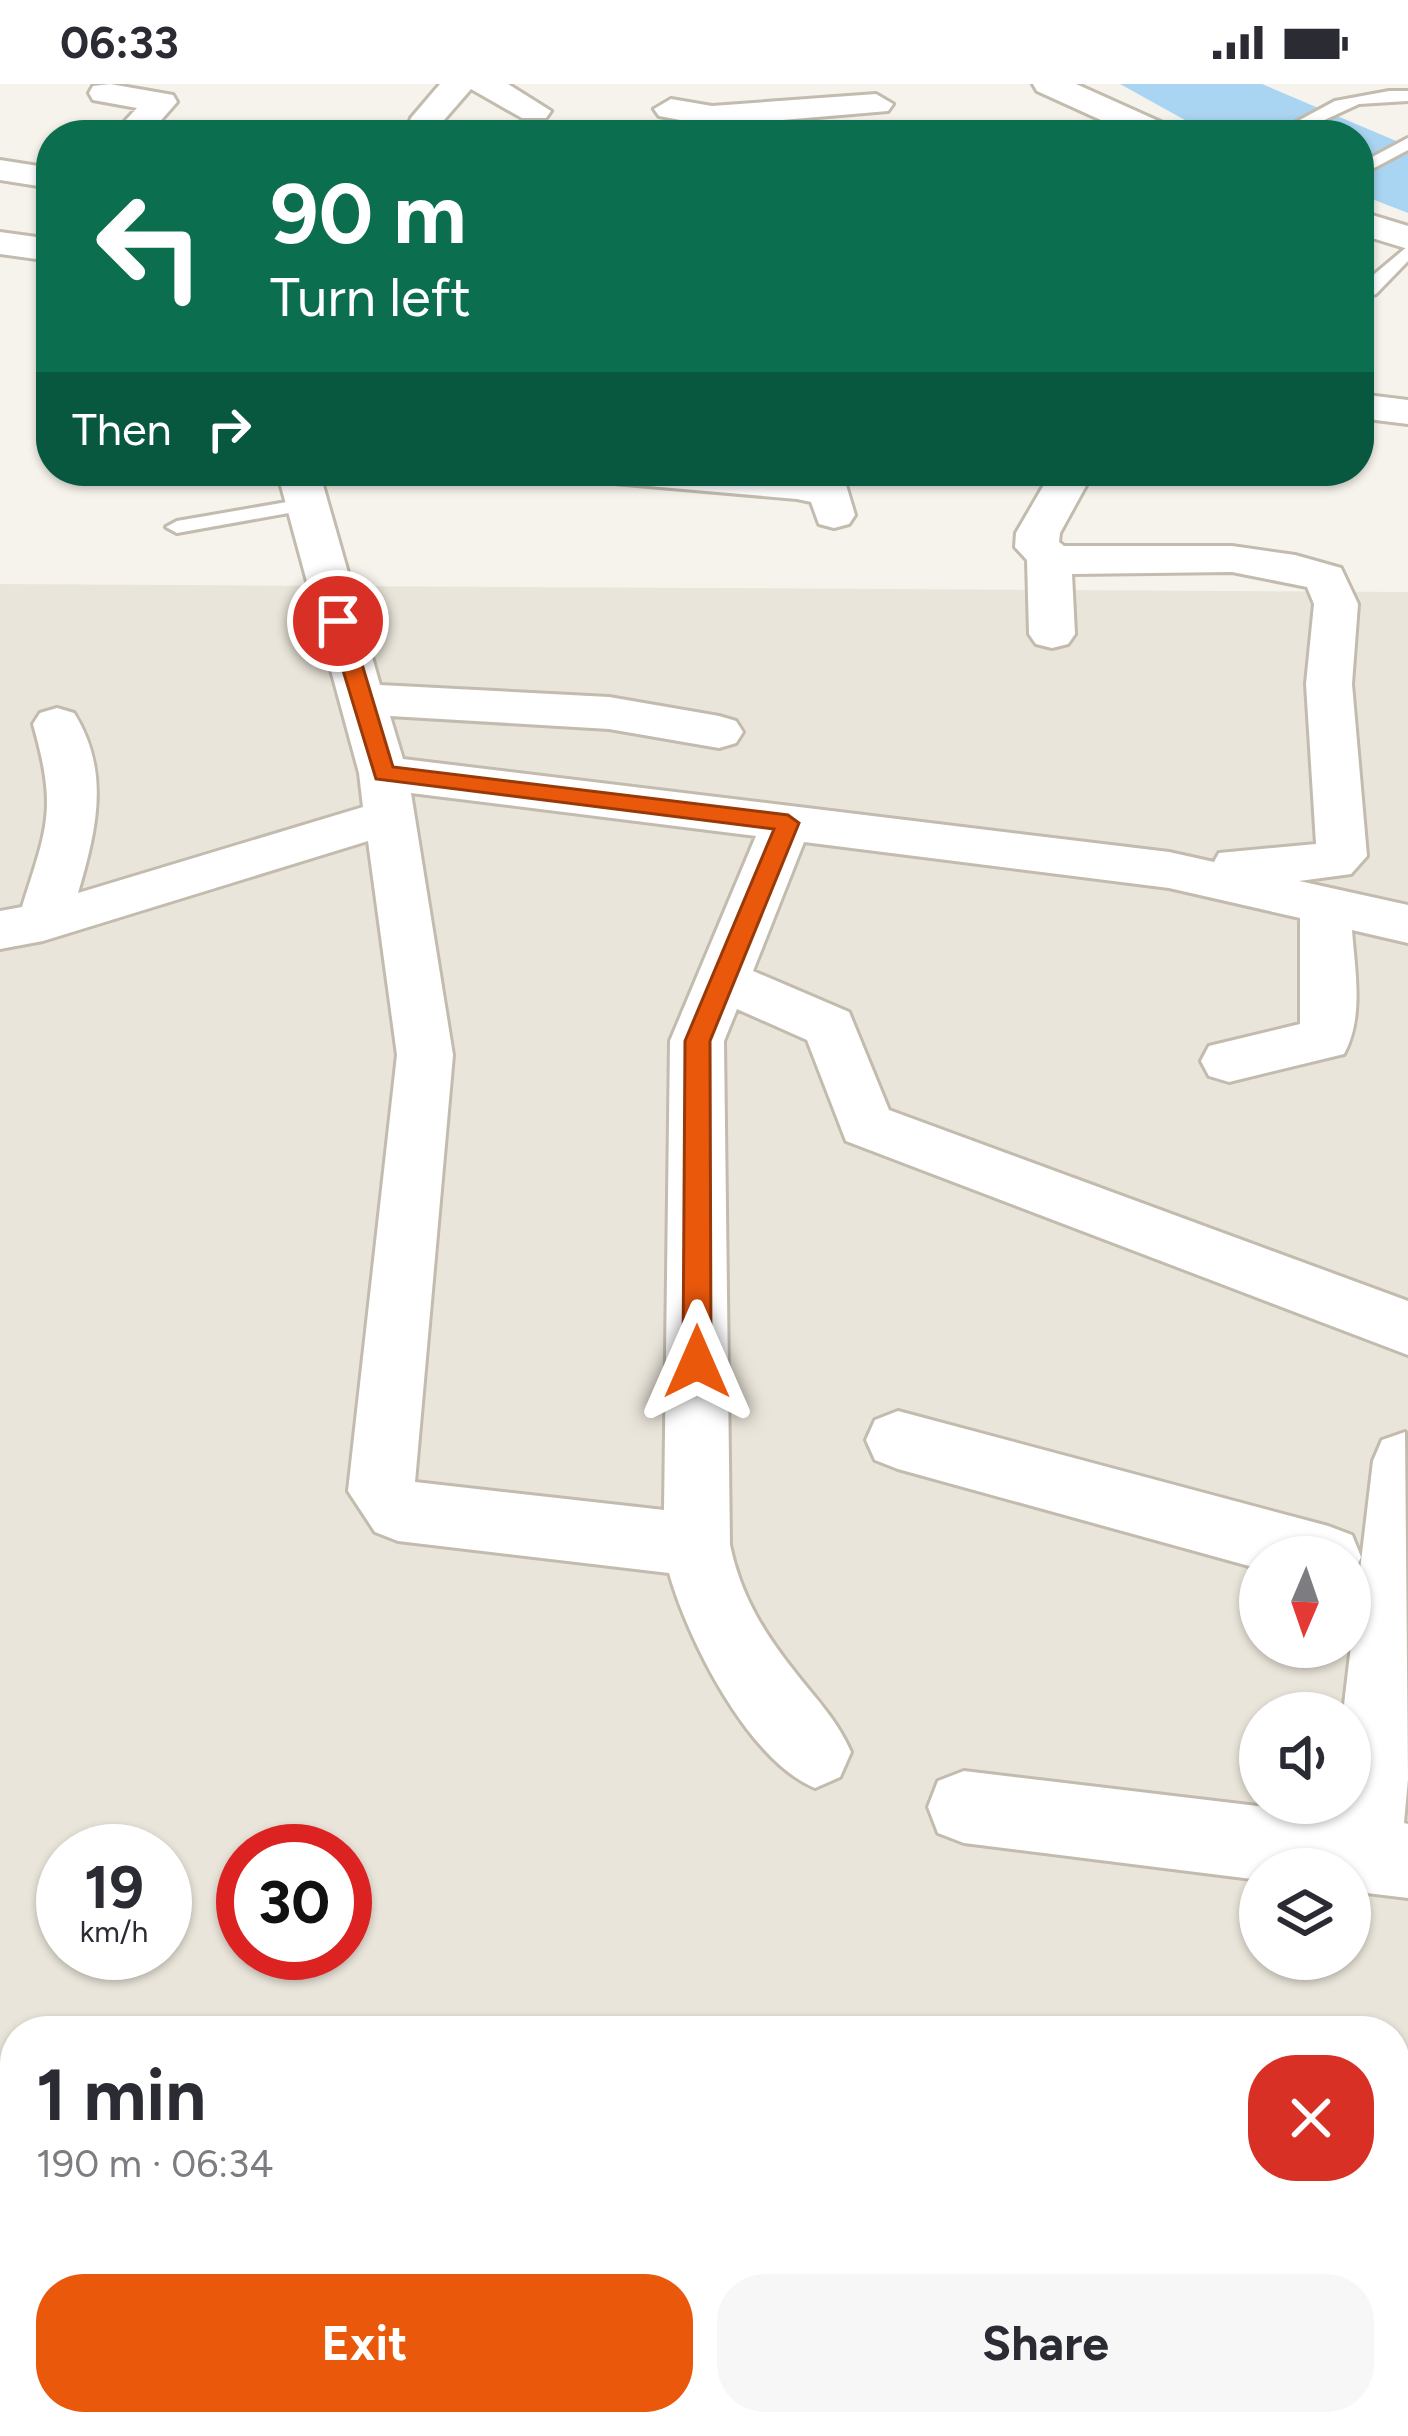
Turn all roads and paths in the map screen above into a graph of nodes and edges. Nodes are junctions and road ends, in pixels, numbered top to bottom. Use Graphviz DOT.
graph roads {
  1 [pos="458,84"];
  2 [pos="484,84"];
  3 [pos="1049,84"];
  4 [pos="104,93"];
  5 [pos="683,96"];
  6 [pos="1408,96"];
  7 [pos="876,104"];
  8 [pos="534,111"];
  9 [pos="144,120"];
  10 [pos="427,120"];
  11 [pos="660,120"];
  12 [pos="1129,120"];
  13 [pos="1306,120"];
  14 [pos="1408,143"];
  15 [pos="1374,162"];
  16 [pos="1374,227"];
  17 [pos="1408,238"];
  18 [pos="0,243"];
  19 [pos="36,248"];
  20 [pos="1408,251"];
  21 [pos="1374,285"];
  22 [pos="1374,408"];
  23 [pos="1408,412"];
  24 [pos="797,486"];
  25 [pos="1065,486"];
  26 [pos="301,488"];
  27 [pos="833,515"];
  28 [pos="177,527"];
  29 [pos="1049,556"];
  30 [pos="1052,634"];
  31 [pos="361,699"];
  32 [pos="57,724"];
  33 [pos="719,732"];
  34 [pos="388,795"];
  35 [pos="788,823"];
  36 [pos="1169,870"];
  37 [pos="1325,907"];
  38 [pos="1408,924"];
  39 [pos="22,926"];
  40 [pos="722,980"];
  41 [pos="1229,1061"];
  42 [pos="1408,1328"];
  43 [pos="898,1440"];
  44 [pos="1405,1461"];
  45 [pos="1251,1536"];
  46 [pos="698,1544"];
  47 [pos="1372,1569"];
  48 [pos="814,1753"];
  49 [pos="964,1807"];
  50 [pos="1386,1858"];
  1 -- 10 [label="street"];
  2 -- 8 [label="street"];
  3 -- 12 [label="street"];
  4 -- 9 [label="street"];
  5 -- 7 [label="street"];
  5 -- 11 [label="street"];
  6 -- 13 [label="lane"];
  14 -- 15 [label="lane"];
  16 -- 17 [label="street"];
  18 -- 19 [label="street"];
  20 -- 21 [label="lane"];
  22 -- 23 [label="street"];
  24 -- 27 [label="street"];
  25 -- 29 [label="street"];
  26 -- 28 [label="lane"];
  26 -- 31 [label="street"];
  29 -- 30 [label="street"];
  29 -- 36 [label="street"];
  31 -- 33 [label="street"];
  31 -- 34 [label="street"];
  32 -- 39 [label="street"];
  34 -- 35 [label="street"];
  34 -- 39 [label="street"];
  34 -- 46 [label="street"];
  35 -- 36 [label="street"];
  35 -- 40 [label="street"];
  36 -- 37 [label="street"];
  37 -- 38 [label="street"];
  37 -- 41 [label="street"];
  40 -- 42 [label="street"];
  40 -- 46 [label="street"];
  43 -- 45 [label="street"];
  44 -- 47 [label="street"];
  46 -- 48 [label="street"];
  47 -- 50 [label="street"];
  49 -- 50 [label="street"];
}
